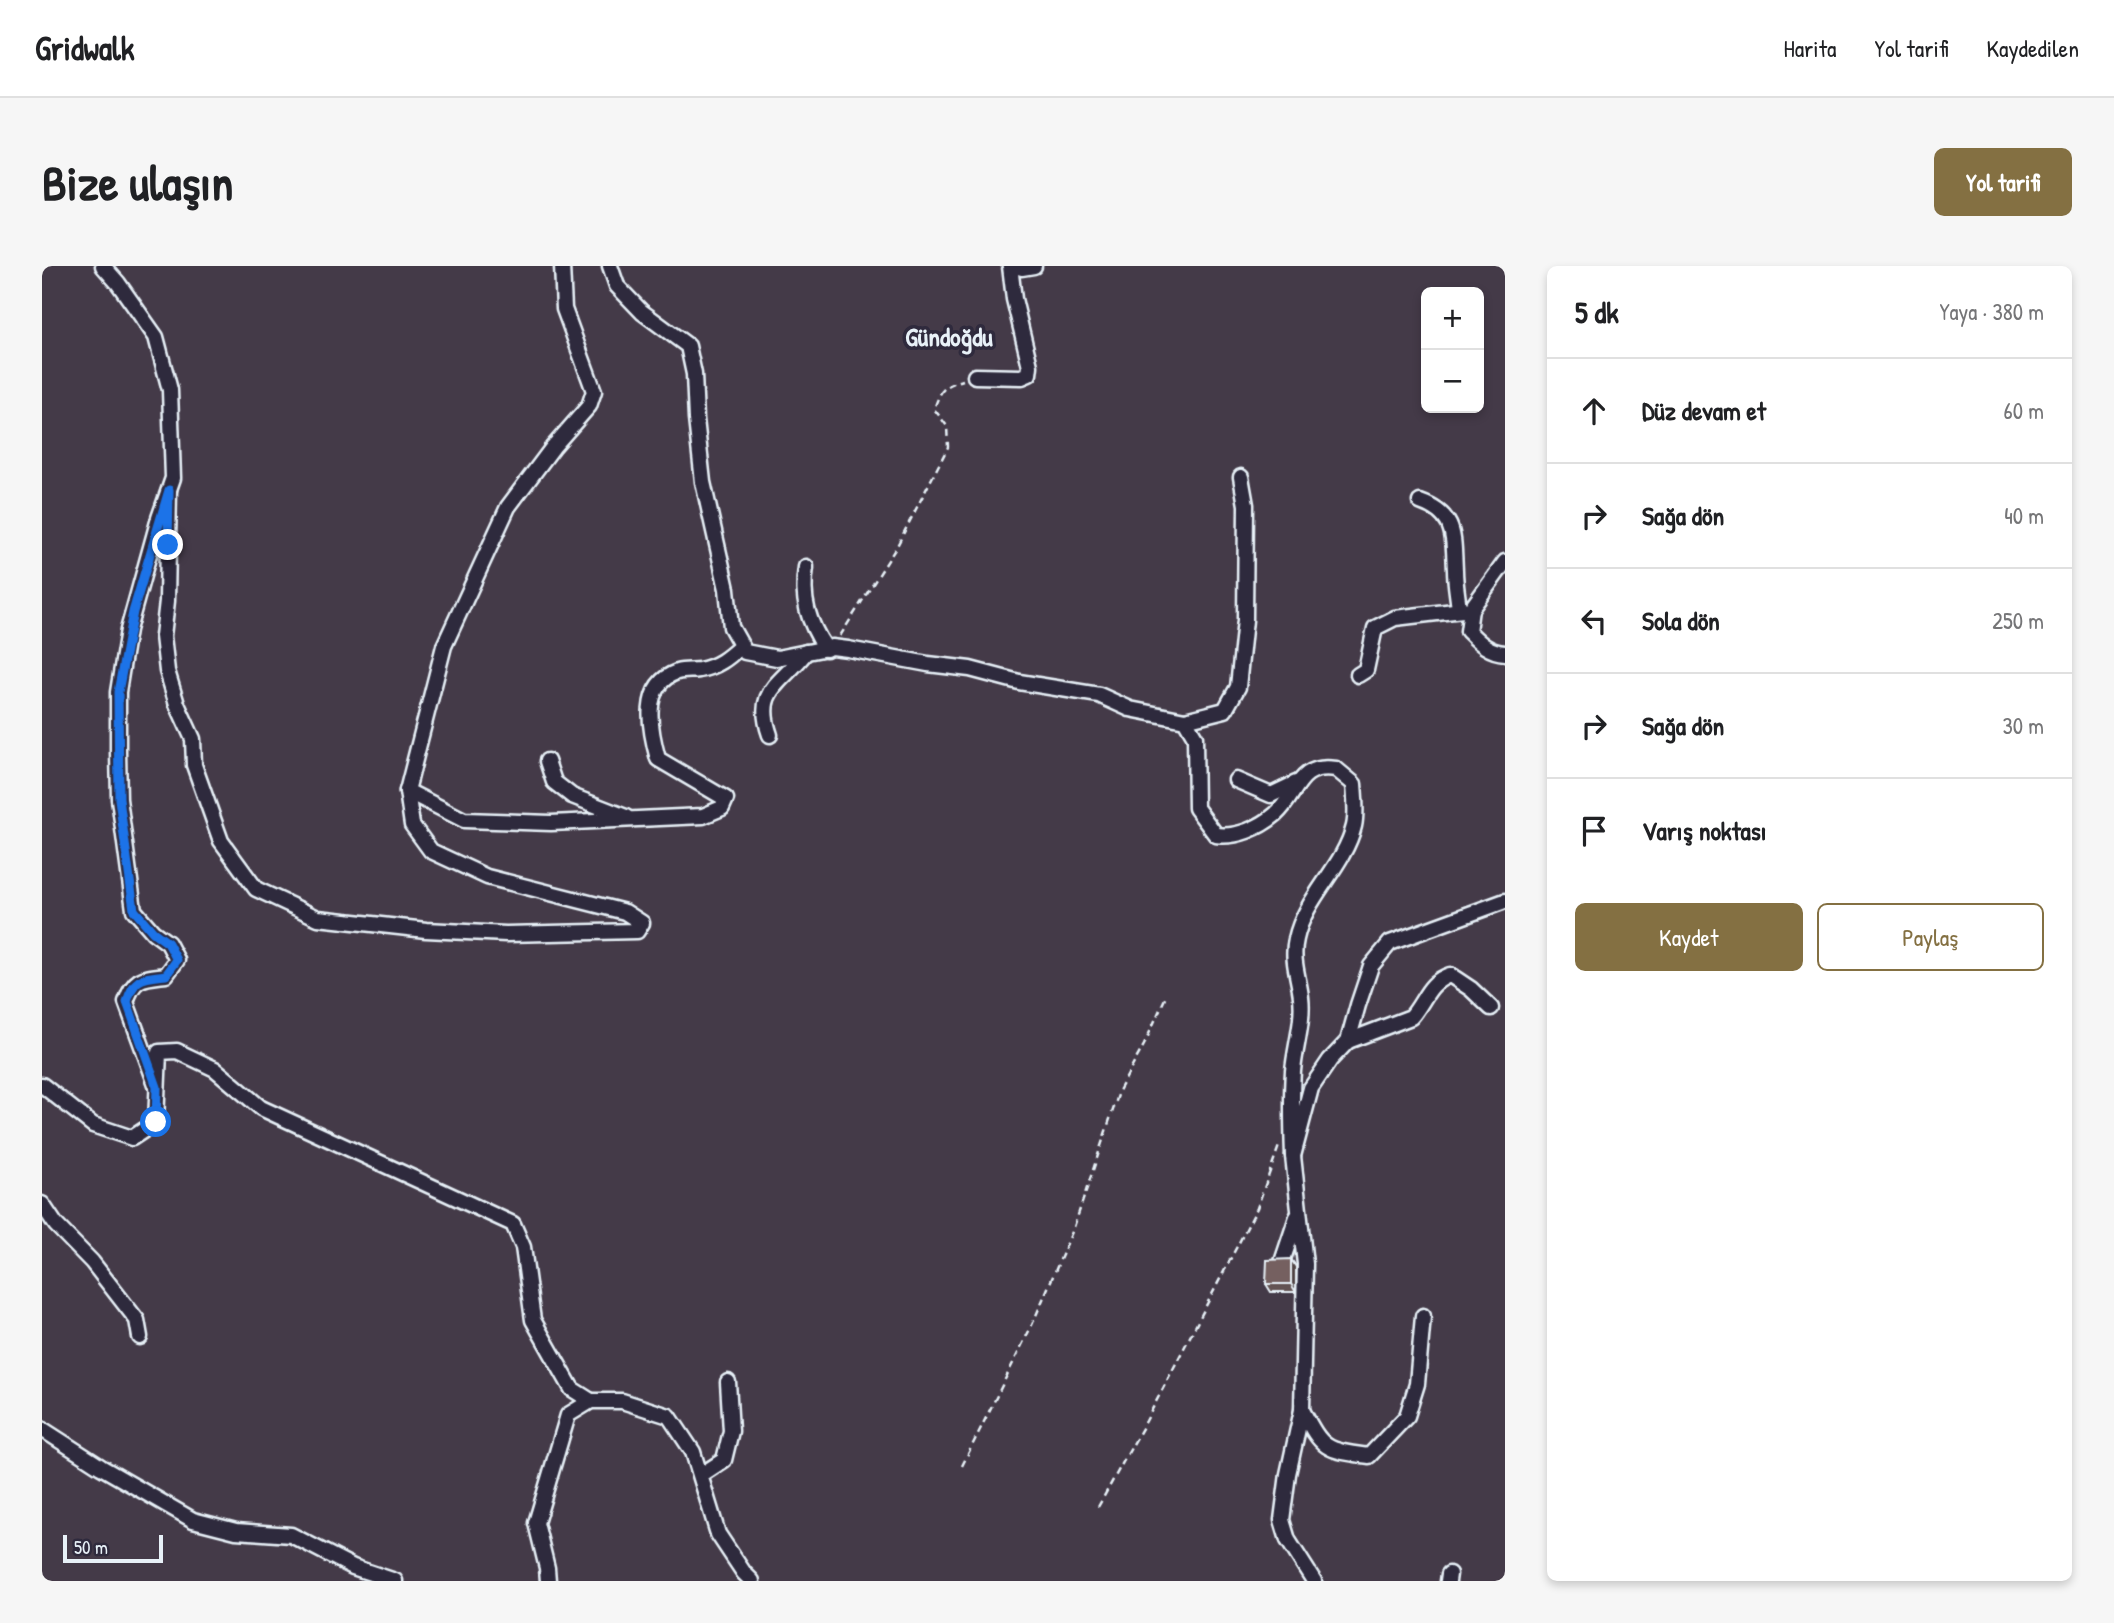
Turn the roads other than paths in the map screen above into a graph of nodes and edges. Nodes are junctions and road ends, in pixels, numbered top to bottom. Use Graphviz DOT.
graph roads {
  1 [pos="103,266"];
  2 [pos="562,266"];
  3 [pos="610,266"];
  4 [pos="1012,266"];
  5 [pos="1034,266"];
  6 [pos="975,376"];
  7 [pos="1241,477"];
  8 [pos="169,490"];
  9 [pos="1420,502"];
  10 [pos="1505,562"];
  11 [pos="806,567"];
  12 [pos="1465,609"];
  13 [pos="741,646"];
  14 [pos="829,648"];
  15 [pos="806,652"];
  16 [pos="1505,653"];
  17 [pos="1358,675"];
  18 [pos="1185,720"];
  19 [pos="770,735"];
  20 [pos="547,761"];
  21 [pos="1236,780"];
  22 [pos="1300,780"];
  23 [pos="407,791"];
  24 [pos="630,819"];
  25 [pos="1505,901"];
  26 [pos="1491,1008"];
  27 [pos="1348,1041"];
  28 [pos="42,1085"];
  29 [pos="157,1087"];
  30 [pos="1293,1156"];
  31 [pos="42,1205"];
  32 [pos="1299,1209"];
  33 [pos="1282,1262"];
  34 [pos="1423,1316"];
  35 [pos="140,1337"];
  36 [pos="728,1382"];
  37 [pos="591,1401"];
  38 [pos="1302,1410"];
  39 [pos="42,1429"];
  40 [pos="701,1475"];
  41 [pos="395,1581"];
  42 [pos="548,1581"];
  43 [pos="752,1581"];
  44 [pos="1314,1581"];
  1 -- 8 [label="street"];
  2 -- 23 [label="street"];
  3 -- 13 [label="street"];
  4 -- 5 [label="street"];
  4 -- 6 [label="street"];
  7 -- 18 [label="street"];
  8 -- 23 [label="street"];
  8 -- 29 [label="street"];
  9 -- 12 [label="street"];
  10 -- 12 [label="street"];
  11 -- 14 [label="street"];
  12 -- 16 [label="street"];
  12 -- 17 [label="street"];
  13 -- 15 [label="street"];
  13 -- 24 [label="street"];
  14 -- 15 [label="street"];
  14 -- 18 [label="street"];
  15 -- 19 [label="street"];
  18 -- 22 [label="street"];
  20 -- 24 [label="street"];
  21 -- 22 [label="street"];
  22 -- 30 [label="street"];
  23 -- 24 [label="street"];
  25 -- 27 [label="street"];
  26 -- 27 [label="street"];
  27 -- 30 [label="street"];
  28 -- 29 [label="street"];
  29 -- 37 [label="street"];
  30 -- 32 [label="street"];
  31 -- 35 [label="street"];
  32 -- 33 [label="street"];
  32 -- 38 [label="street"];
  34 -- 38 [label="street"];
  36 -- 40 [label="street"];
  37 -- 40 [label="street"];
  37 -- 42 [label="street"];
  38 -- 44 [label="street"];
  39 -- 41 [label="street"];
  40 -- 43 [label="street"];
}
